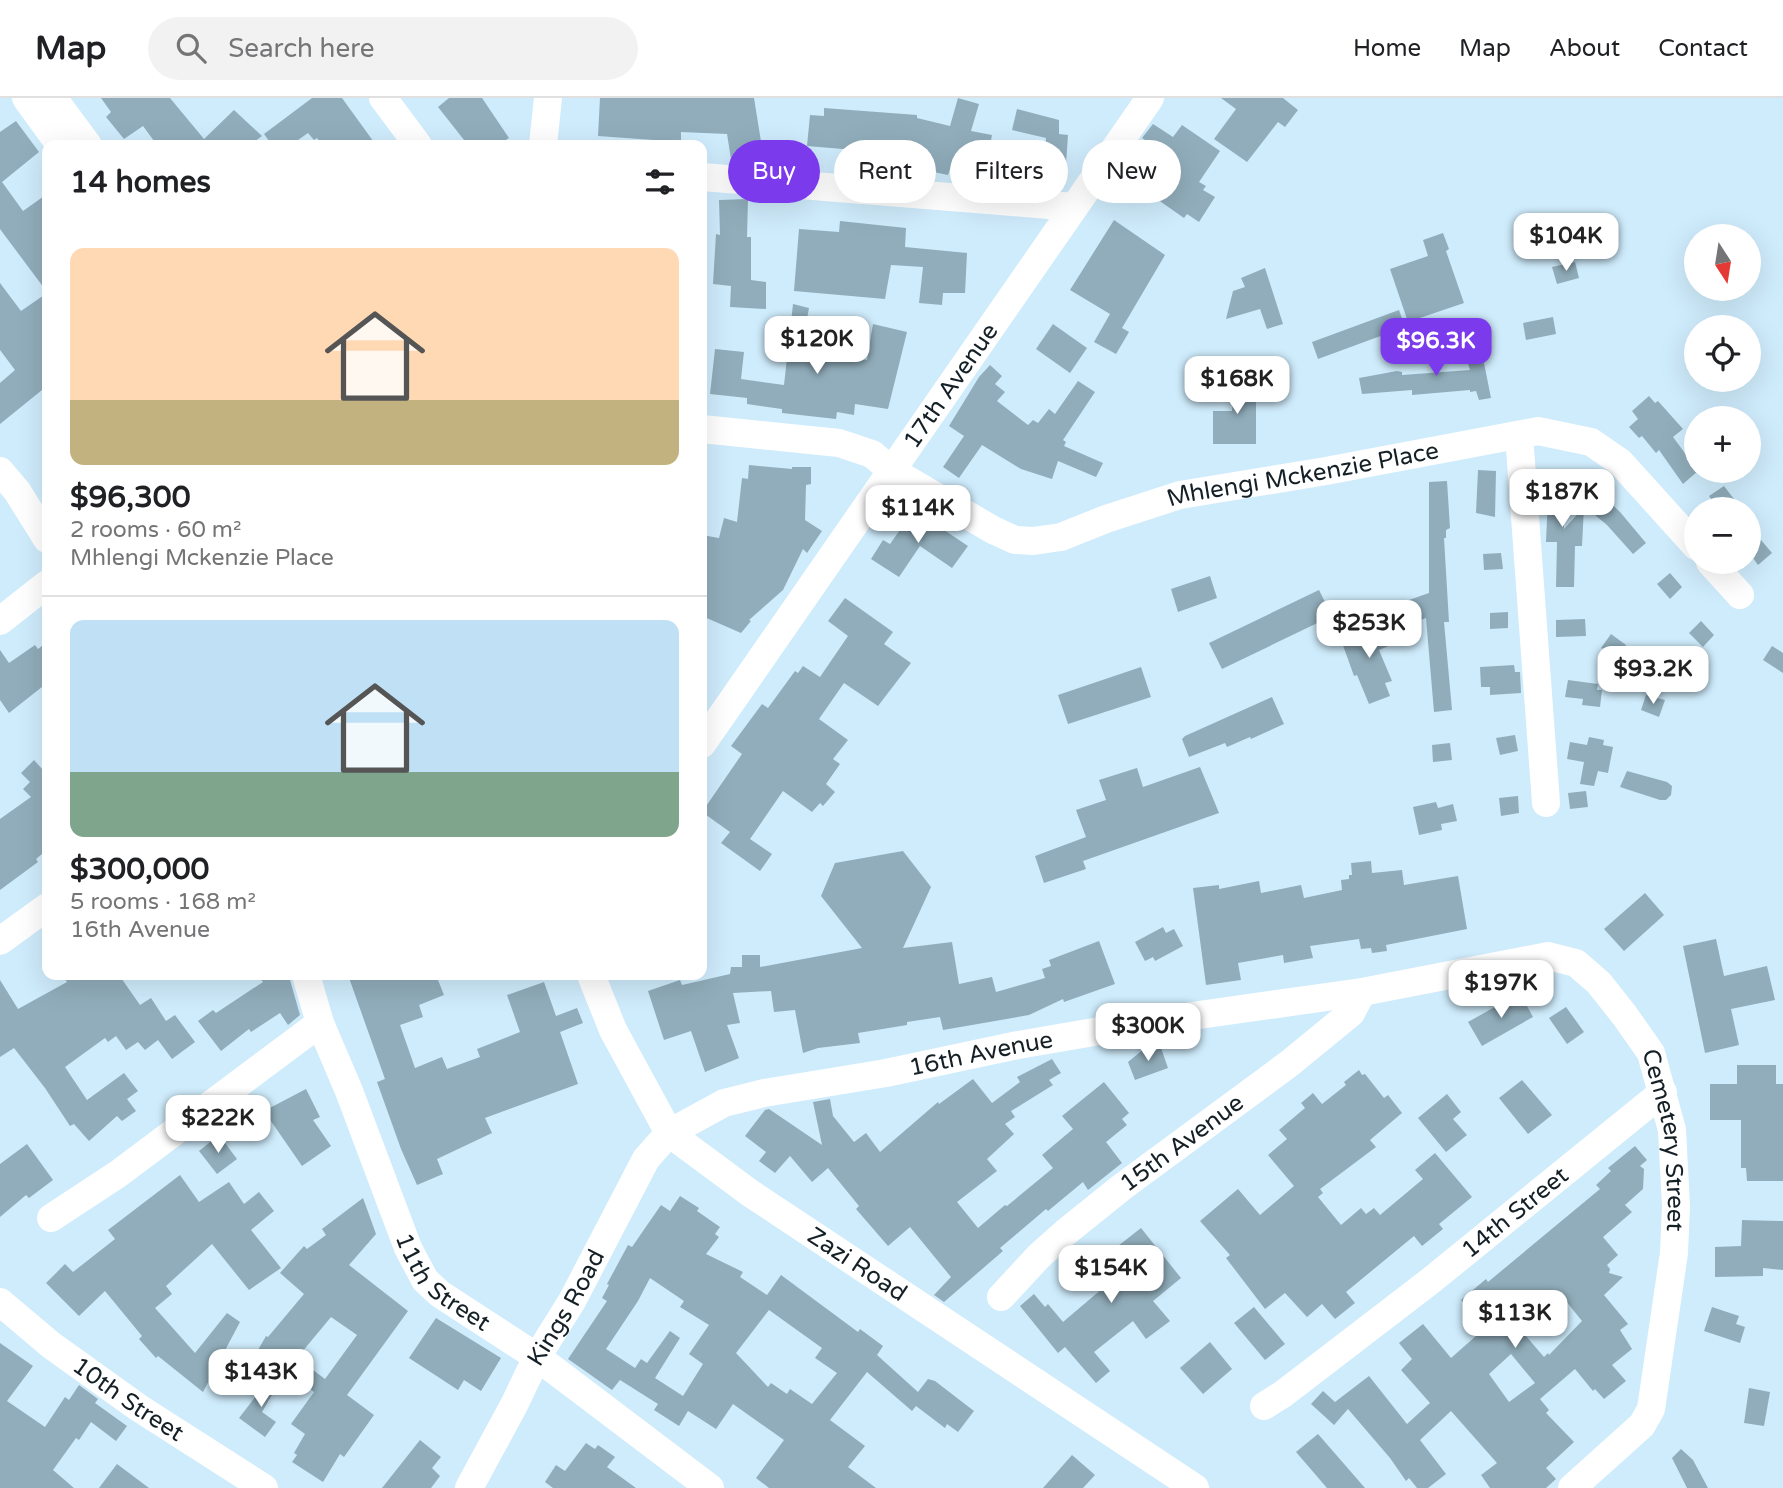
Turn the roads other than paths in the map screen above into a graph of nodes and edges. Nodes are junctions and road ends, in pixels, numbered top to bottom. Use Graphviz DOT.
graph roads {
  1 [pos="26,98"];
  2 [pos="53,98"];
  3 [pos="383,98"];
  4 [pos="548,98"];
  5 [pos="1150,98"];
  6 [pos="56,140"];
  7 [pos="84,140"];
  8 [pos="414,140"];
  9 [pos="544,140"];
  10 [pos="707,177"];
  11 [pos="1074,207"];
  12 [pos="707,430"];
  13 [pos="1519,435"];
  14 [pos="891,470"];
  15 [pos="0,471"];
  16 [pos="42,531"];
  17 [pos="1684,533"];
  18 [pos="1721,574"];
  19 [pos="42,588"];
  20 [pos="1740,595"];
  21 [pos="0,621"];
  22 [pos="707,737"];
  23 [pos="1546,803"];
  24 [pos="42,911"];
  25 [pos="0,942"];
  26 [pos="1548,956"];
  27 [pos="307,980"];
  28 [pos="593,980"];
  29 [pos="1362,992"];
  30 [pos="320,1023"];
  31 [pos="1663,1091"];
  32 [pos="669,1133"];
  33 [pos="51,1218"];
  34 [pos="1002,1297"];
  35 [pos="0,1302"];
  36 [pos="537,1357"];
  37 [pos="1264,1406"];
  38 [pos="264,1488"];
  39 [pos="470,1488"];
  40 [pos="710,1488"];
  41 [pos="1195,1488"];
  42 [pos="1572,1488"];
  1 -- 6 [label="street"];
  2 -- 7 [label="street"];
  3 -- 8 [label="street"];
  4 -- 9 [label="street"];
  5 -- 11 [label="street, 17th Avenue"];
  10 -- 11 [label="street"];
  11 -- 14 [label="street, 17th Avenue"];
  12 -- 14 [label="street, Mhlengi Mckenzie Place"];
  13 -- 14 [label="street, Mhlengi Mckenzie Place"];
  13 -- 17 [label="street, Mhlengi Mckenzie Place"];
  13 -- 23 [label="street"];
  14 -- 22 [label="street, 17th Avenue"];
  15 -- 16 [label="street"];
  18 -- 20 [label="street"];
  19 -- 21 [label="street"];
  24 -- 25 [label="street"];
  26 -- 29 [label="street, 16th Avenue"];
  26 -- 31 [label="street, Cemetery Street"];
  27 -- 30 [label="street, 11th Street"];
  28 -- 32 [label="street, Zazi Road"];
  29 -- 32 [label="street, 16th Avenue"];
  29 -- 34 [label="street, 15th Avenue"];
  30 -- 33 [label="street"];
  30 -- 36 [label="street, 11th Street"];
  31 -- 37 [label="street, 14th Street"];
  31 -- 42 [label="street, Cemetery Street"];
  32 -- 36 [label="street, Kings Road"];
  32 -- 41 [label="street, Zazi Road"];
  35 -- 38 [label="street, 10th Street"];
  36 -- 39 [label="street, Kings Road"];
  36 -- 40 [label="street, 11th Street"];
}
